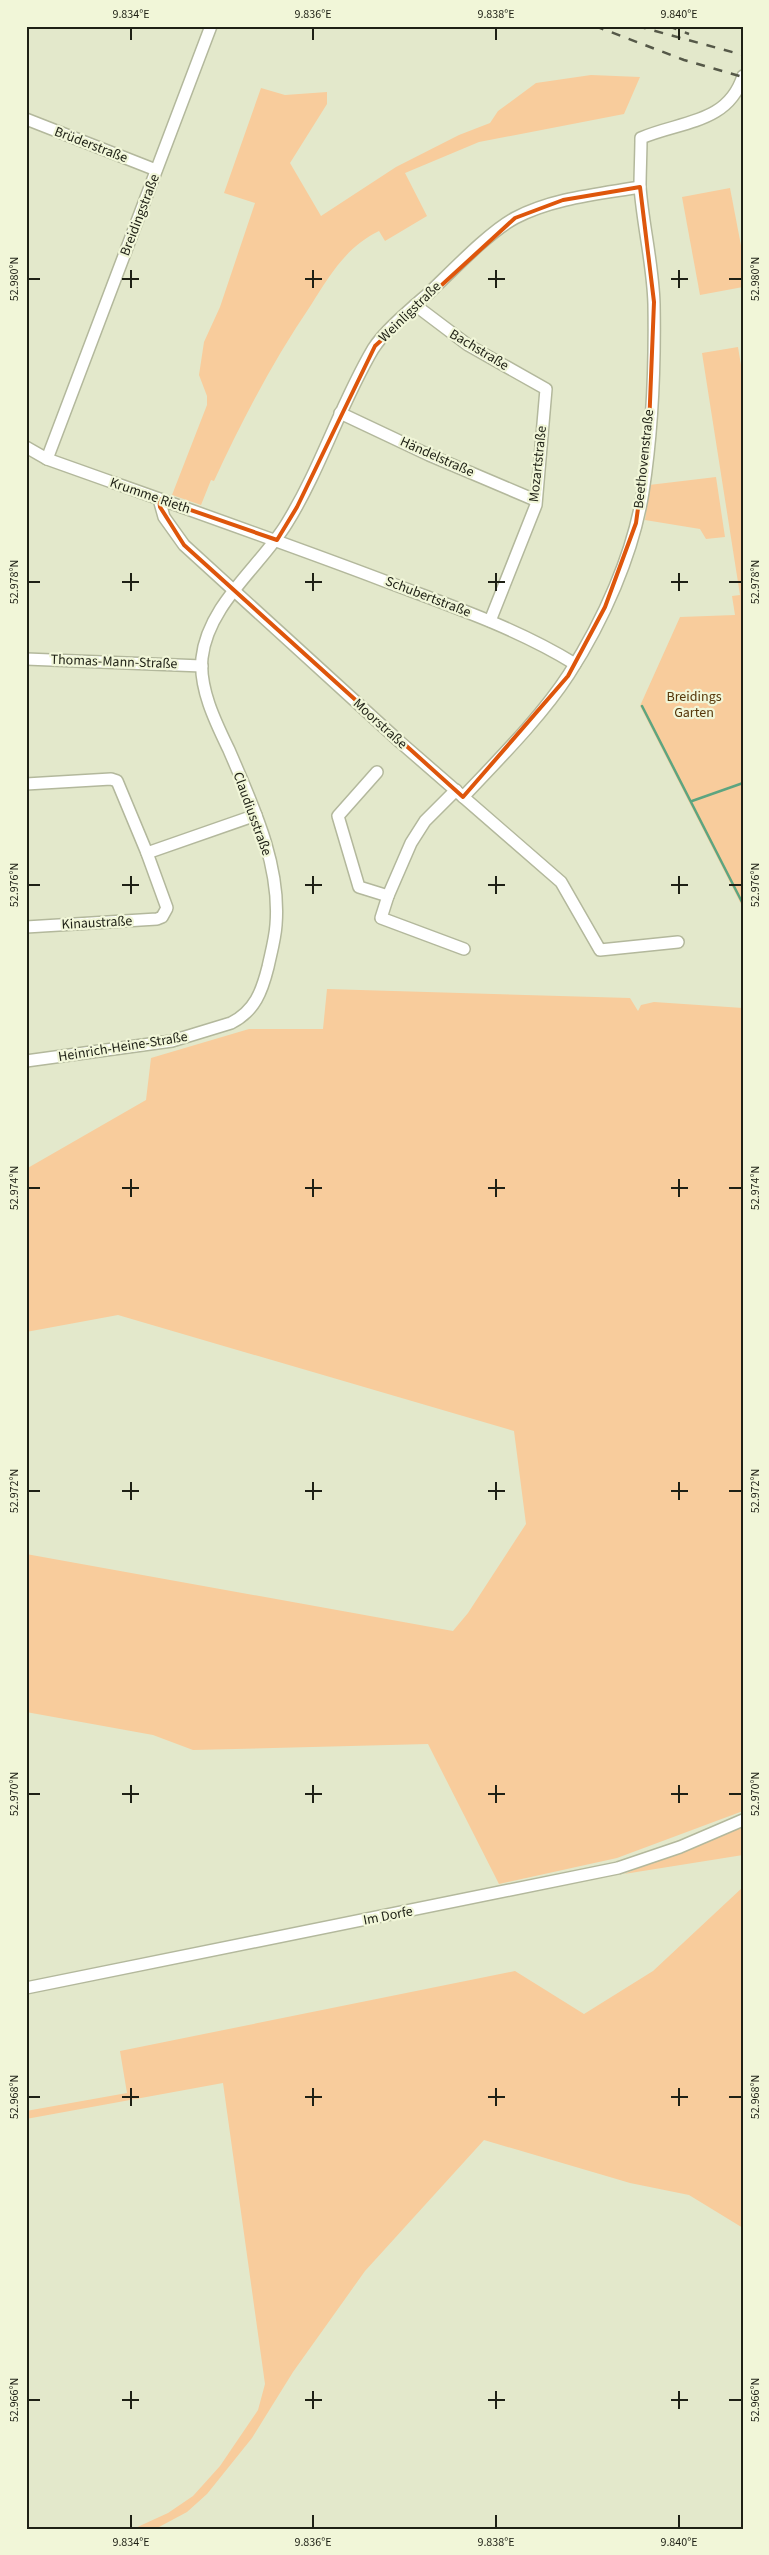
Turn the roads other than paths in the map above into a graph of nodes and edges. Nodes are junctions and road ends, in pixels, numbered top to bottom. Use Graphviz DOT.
graph roads {
  1 [pos="211,26"];
  2 [pos="743,76"];
  3 [pos="26,120"];
  4 [pos="156,170"];
  5 [pos="640,187"];
  6 [pos="415,306"];
  7 [pos="546,389"];
  8 [pos="340,413"];
  9 [pos="26,447"];
  10 [pos="48,459"];
  11 [pos="159,499"];
  12 [pos="535,500"];
  13 [pos="277,540"];
  14 [pos="235,591"];
  15 [pos="490,621"];
  16 [pos="26,659"];
  17 [pos="575,664"];
  18 [pos="202,666"];
  19 [pos="377,772"];
  20 [pos="26,784"];
  21 [pos="460,794"];
  22 [pos="256,815"];
  23 [pos="147,852"];
  24 [pos="388,896"];
  25 [pos="26,927"];
  26 [pos="678,942"];
  27 [pos="464,949"];
  28 [pos="219,1028"];
  29 [pos="26,1061"];
  30 [pos="743,1820"];
  31 [pos="26,1988"];
  1 -- 4 [label="street, Breidingstraße"];
  2 -- 5 [label="street, Beethovenstraße"];
  3 -- 4 [label="street, Brüderstraße"];
  4 -- 10 [label="street, Breidingstraße"];
  5 -- 6 [label="street, Weinligstraße"];
  5 -- 17 [label="street, Beethovenstraße"];
  6 -- 7 [label="street, Bachstraße"];
  6 -- 8 [label="street, Weinligstraße"];
  7 -- 12 [label="street, Mozartstraße"];
  8 -- 12 [label="street, Händelstraße"];
  8 -- 13 [label="street, Weinligstraße"];
  9 -- 10 [label="street, Krumme Rieth"];
  10 -- 11 [label="street, Krumme Rieth"];
  11 -- 13 [label="street, Krumme Rieth"];
  11 -- 14 [label="street, Moorstraße"];
  12 -- 15 [label="street, Mozartstraße"];
  13 -- 14 [label="street, Weinligstraße"];
  13 -- 15 [label="street, Schubertstraße"];
  14 -- 18 [label="street, Claudiusstraße"];
  14 -- 21 [label="street, Moorstraße"];
  15 -- 17 [label="street, Schubertstraße"];
  16 -- 18 [label="street, Thomas-Mann-Straße"];
  17 -- 21 [label="street, Beethovenstraße"];
  18 -- 22 [label="street, Claudiusstraße"];
  19 -- 24 [label="street"];
  20 -- 23 [label="street"];
  21 -- 24 [label="street, Beethovenstraße"];
  21 -- 26 [label="street, Moorstraße"];
  22 -- 23 [label="street"];
  22 -- 28 [label="street, Claudiusstraße"];
  23 -- 25 [label="street, Kinaustraße"];
  24 -- 27 [label="street, Beethovenstraße"];
  28 -- 29 [label="street, Heinrich-Heine-Straße"];
  30 -- 31 [label="street, Im Dorfe"];
}
